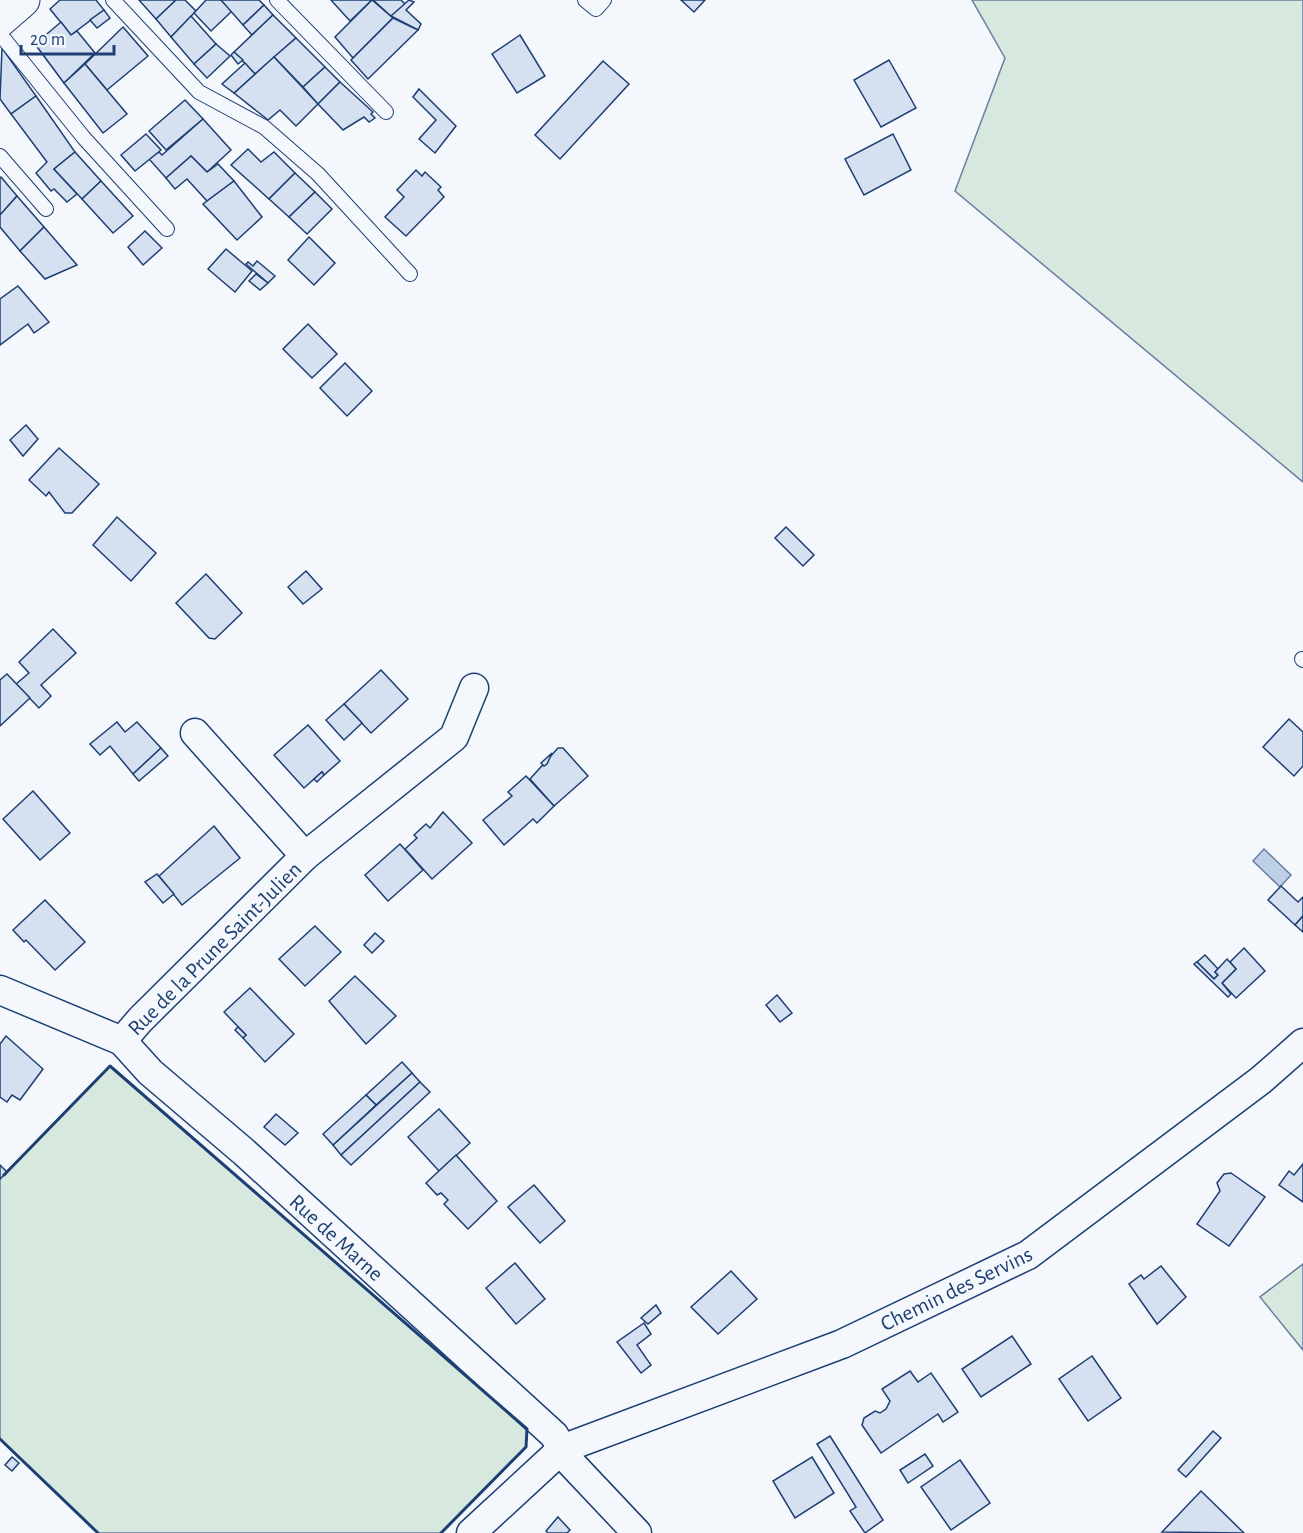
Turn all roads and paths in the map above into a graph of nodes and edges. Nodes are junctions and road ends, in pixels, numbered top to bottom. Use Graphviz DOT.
graph roads {
  1 [pos="23,0"];
  2 [pos="113,0"];
  3 [pos="277,0"];
  4 [pos="585,0"];
  5 [pos="604,0"];
  6 [pos="0,20"];
  7 [pos="0,34"];
  8 [pos="386,112"];
  9 [pos="0,156"];
  10 [pos="46,208"];
  11 [pos="167,229"];
  12 [pos="410,274"];
  13 [pos="474,688"];
  14 [pos="195,733"];
  15 [pos="305,856"];
  16 [pos="0,990"];
  17 [pos="122,1041"];
  18 [pos="1303,1043"];
  19 [pos="562,1449"];
  20 [pos="471,1533"];
  21 [pos="637,1533"];
  1 -- 6 [label="street"];
  2 -- 12 [label="lane"];
  3 -- 8 [label="lane"];
  4 -- 5 [label="lane"];
  7 -- 11 [label="lane"];
  9 -- 10 [label="lane"];
  13 -- 15 [label="street, Rue de la Prune Saint-Julien"];
  14 -- 15 [label="street, Rue de la Prune Saint-Julien"];
  15 -- 17 [label="street, Rue de la Prune Saint-Julien"];
  16 -- 17 [label="street, Rue de Marne"];
  17 -- 19 [label="street, Rue de Marne"];
  18 -- 19 [label="street, Chemin des Servins"];
  19 -- 20 [label="street, Chemin des Servins"];
  19 -- 21 [label="street, Rue de Marne"];
}
